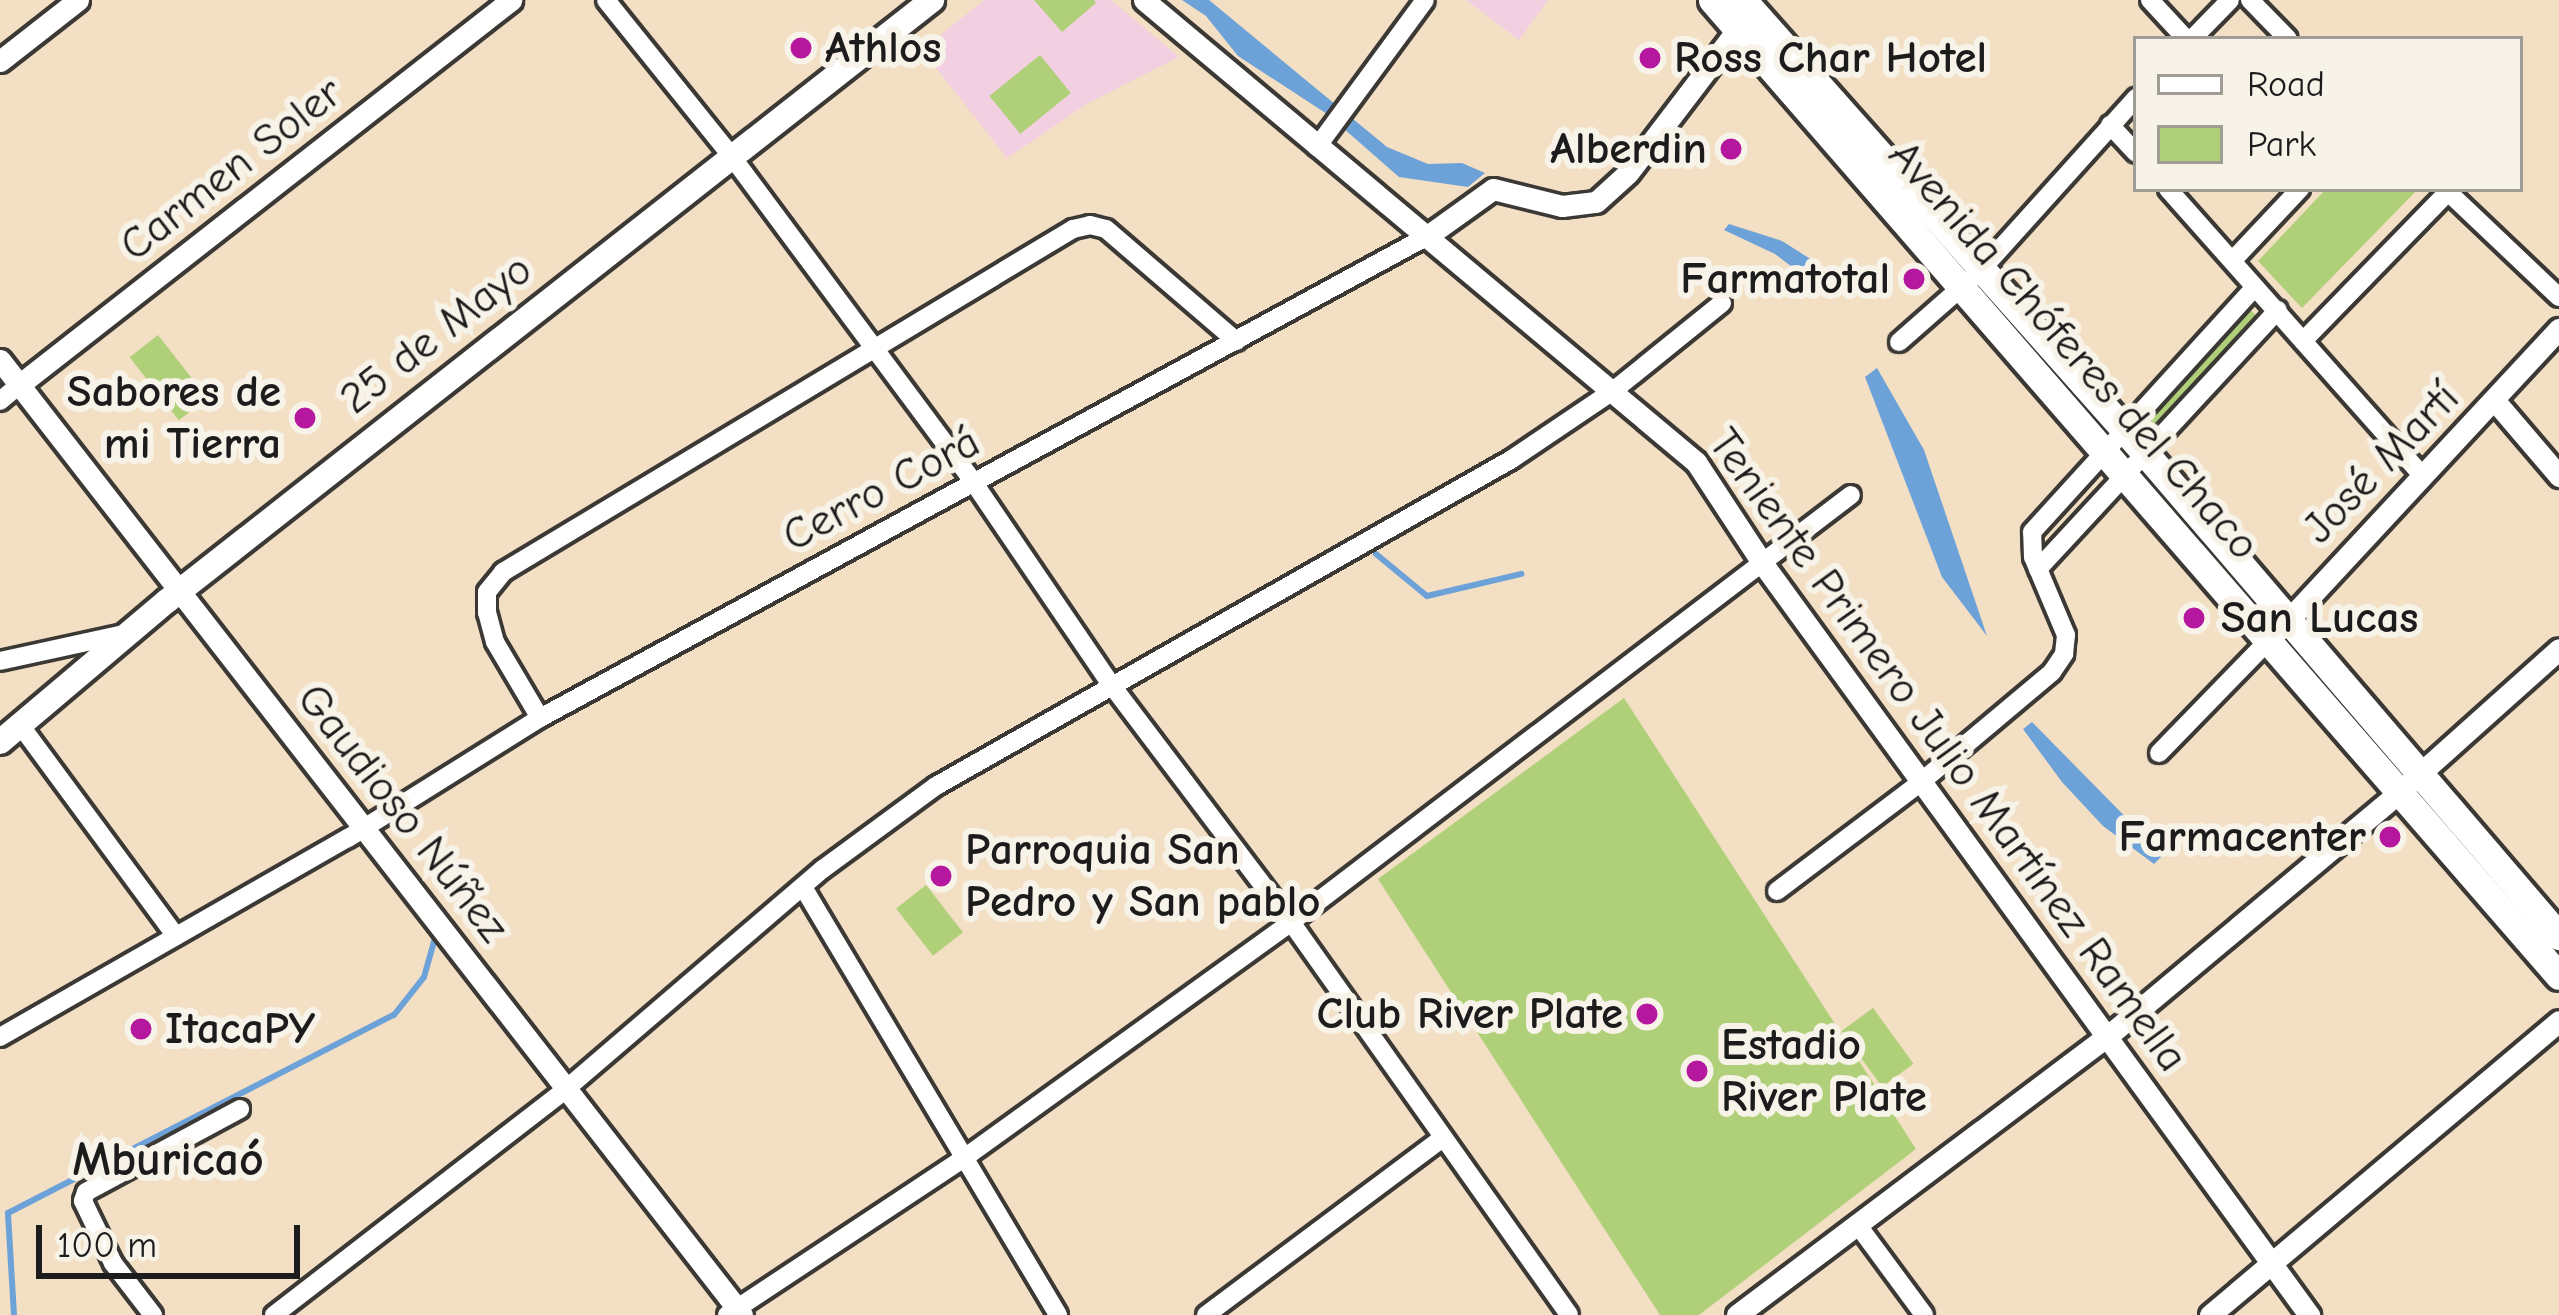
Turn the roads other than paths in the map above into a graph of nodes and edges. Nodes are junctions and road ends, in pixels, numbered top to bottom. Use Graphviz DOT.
graph roads {
  1 [pos="78,0"];
  2 [pos="511,0"];
  3 [pos="606,0"];
  4 [pos="932,0"];
  5 [pos="1144,0"];
  6 [pos="1425,0"];
  7 [pos="2150,0"];
  8 [pos="2230,0"];
  9 [pos="2250,0"];
  10 [pos="1738,9"];
  11 [pos="2185,36"];
  12 [pos="2191,36"];
  13 [pos="2285,36"];
  14 [pos="0,61"];
  15 [pos="2133,101"];
  16 [pos="2110,125"];
  17 [pos="1317,147"];
  18 [pos="2133,150"];
  19 [pos="730,154"];
  20 [pos="2171,192"];
  21 [pos="2297,192"];
  22 [pos="2444,192"];
  23 [pos="2448,192"];
  24 [pos="1426,237"];
  25 [pos="2233,260"];
  26 [pos="1971,279"];
  27 [pos="2255,286"];
  28 [pos="2559,297"];
  29 [pos="1722,303"];
  30 [pos="2278,310"];
  31 [pos="2559,329"];
  32 [pos="1236,341"];
  33 [pos="2303,341"];
  34 [pos="1899,342"];
  35 [pos="875,350"];
  36 [pos="0,360"];
  37 [pos="19,385"];
  38 [pos="1613,391"];
  39 [pos="0,400"];
  40 [pos="2494,401"];
  41 [pos="2116,441"];
  42 [pos="2136,464"];
  43 [pos="2420,473"];
  44 [pos="2559,476"];
  45 [pos="974,483"];
  46 [pos="1852,495"];
  47 [pos="1763,564"];
  48 [pos="2038,568"];
  49 [pos="182,590"];
  50 [pos="2278,630"];
  51 [pos="128,633"];
  52 [pos="2559,649"];
  53 [pos="0,662"];
  54 [pos="1110,683"];
  55 [pos="540,718"];
  56 [pos="21,726"];
  57 [pos="0,742"];
  58 [pos="2159,754"];
  59 [pos="1921,782"];
  60 [pos="2407,784"];
  61 [pos="364,827"];
  62 [pos="802,887"];
  63 [pos="1777,891"];
  64 [pos="1292,922"];
  65 [pos="176,936"];
  66 [pos="2559,937"];
  67 [pos="2559,976"];
  68 [pos="2559,1021"];
  69 [pos="2109,1035"];
  70 [pos="0,1037"];
  71 [pos="566,1089"];
  72 [pos="240,1108"];
  73 [pos="1441,1139"];
  74 [pos="967,1156"];
  75 [pos="1857,1224"];
  76 [pos="2273,1265"];
  77 [pos="735,1312"];
  78 [pos="153,1315"];
  79 [pos="274,1315"];
  80 [pos="1058,1315"];
  81 [pos="1206,1315"];
  82 [pos="1569,1315"];
  83 [pos="1737,1315"];
  84 [pos="1924,1315"];
  85 [pos="2210,1315"];
  86 [pos="2309,1315"];
  1 -- 14 [label="street"];
  2 -- 37 [label="street, Carmen Soler"];
  3 -- 19 [label="street"];
  4 -- 19 [label="main road, 25 de Mayo"];
  5 -- 17 [label="street, Teniente Primero Julio Martínez Ramella"];
  6 -- 17 [label="street"];
  7 -- 11 [label="street"];
  8 -- 12 [label="street"];
  9 -- 13 [label="street"];
  10 -- 24 [label="street, Cerro Corá"];
  10 -- 26 [label="main road, Avenida Chóferes del Chaco"];
  15 -- 16 [label="street"];
  16 -- 18 [label="street"];
  16 -- 26 [label="street"];
  17 -- 24 [label="street, Teniente Primero Julio Martínez Ramella"];
  19 -- 35 [label="street"];
  19 -- 49 [label="main road, 25 de Mayo"];
  20 -- 25 [label="street"];
  21 -- 25 [label="street"];
  22 -- 33 [label="street"];
  23 -- 28 [label="street"];
  24 -- 32 [label="street, Cerro Corá"];
  24 -- 38 [label="street, Teniente Primero Julio Martínez Ramella"];
  25 -- 27 [label="street"];
  26 -- 34 [label="street"];
  26 -- 41 [label="main road, Avenida Chóferes del Chaco"];
  27 -- 30 [label="street"];
  27 -- 41 [label="street"];
  29 -- 38 [label="street"];
  30 -- 33 [label="street"];
  30 -- 42 [label="street"];
  31 -- 40 [label="street, José Martí"];
  32 -- 35 [label="street"];
  32 -- 45 [label="street, Cerro Corá"];
  33 -- 43 [label="street"];
  35 -- 45 [label="street"];
  35 -- 55 [label="street"];
  36 -- 37 [label="street, Gaudioso Núñez"];
  37 -- 39 [label="street, Carmen Soler"];
  37 -- 49 [label="street, Gaudioso Núñez"];
  38 -- 47 [label="street, Teniente Primero Julio Martínez Ramella"];
  38 -- 54 [label="street"];
  40 -- 43 [label="street, José Martí"];
  40 -- 44 [label="street"];
  41 -- 42 [label="main road, Avenida Chóferes del Chaco"];
  41 -- 48 [label="street"];
  42 -- 48 [label="street"];
  42 -- 50 [label="main road, Avenida Chóferes del Chaco"];
  43 -- 50 [label="street, José Martí"];
  45 -- 54 [label="street"];
  45 -- 55 [label="street, Cerro Corá"];
  46 -- 47 [label="street"];
  47 -- 59 [label="street, Teniente Primero Julio Martínez Ramella"];
  47 -- 64 [label="street"];
  48 -- 59 [label="street"];
  49 -- 51 [label="main road, 25 de Mayo"];
  49 -- 61 [label="street, Gaudioso Núñez"];
  50 -- 58 [label="street, José Martí"];
  50 -- 60 [label="main road, Avenida Chóferes del Chaco"];
  51 -- 53 [label="street"];
  51 -- 56 [label="main road, 25 de Mayo"];
  52 -- 60 [label="street"];
  54 -- 62 [label="street"];
  54 -- 64 [label="street"];
  55 -- 61 [label="street, Cerro Corá"];
  56 -- 57 [label="main road, 25 de Mayo"];
  56 -- 65 [label="street"];
  59 -- 63 [label="street"];
  59 -- 69 [label="street, Teniente Primero Julio Martínez Ramella"];
  60 -- 66 [label="main road, Avenida Chóferes del Chaco"];
  60 -- 67 [label="main road, Avenida Chóferes del Chaco"];
  60 -- 69 [label="street"];
  61 -- 65 [label="street, Cerro Corá"];
  61 -- 71 [label="street, Gaudioso Núñez"];
  62 -- 71 [label="street"];
  62 -- 74 [label="street"];
  64 -- 73 [label="street"];
  64 -- 74 [label="street"];
  65 -- 70 [label="street, Cerro Corá"];
  68 -- 76 [label="street"];
  69 -- 75 [label="street"];
  69 -- 76 [label="street, Teniente Primero Julio Martínez Ramella"];
  71 -- 77 [label="street, Gaudioso Núñez"];
  71 -- 79 [label="street"];
  72 -- 78 [label="street"];
  73 -- 81 [label="street"];
  73 -- 82 [label="street"];
  74 -- 77 [label="street"];
  74 -- 80 [label="street"];
  75 -- 83 [label="street"];
  75 -- 84 [label="street"];
  76 -- 85 [label="street"];
  76 -- 86 [label="street, Teniente Primero Julio Martínez Ramella"];
}
